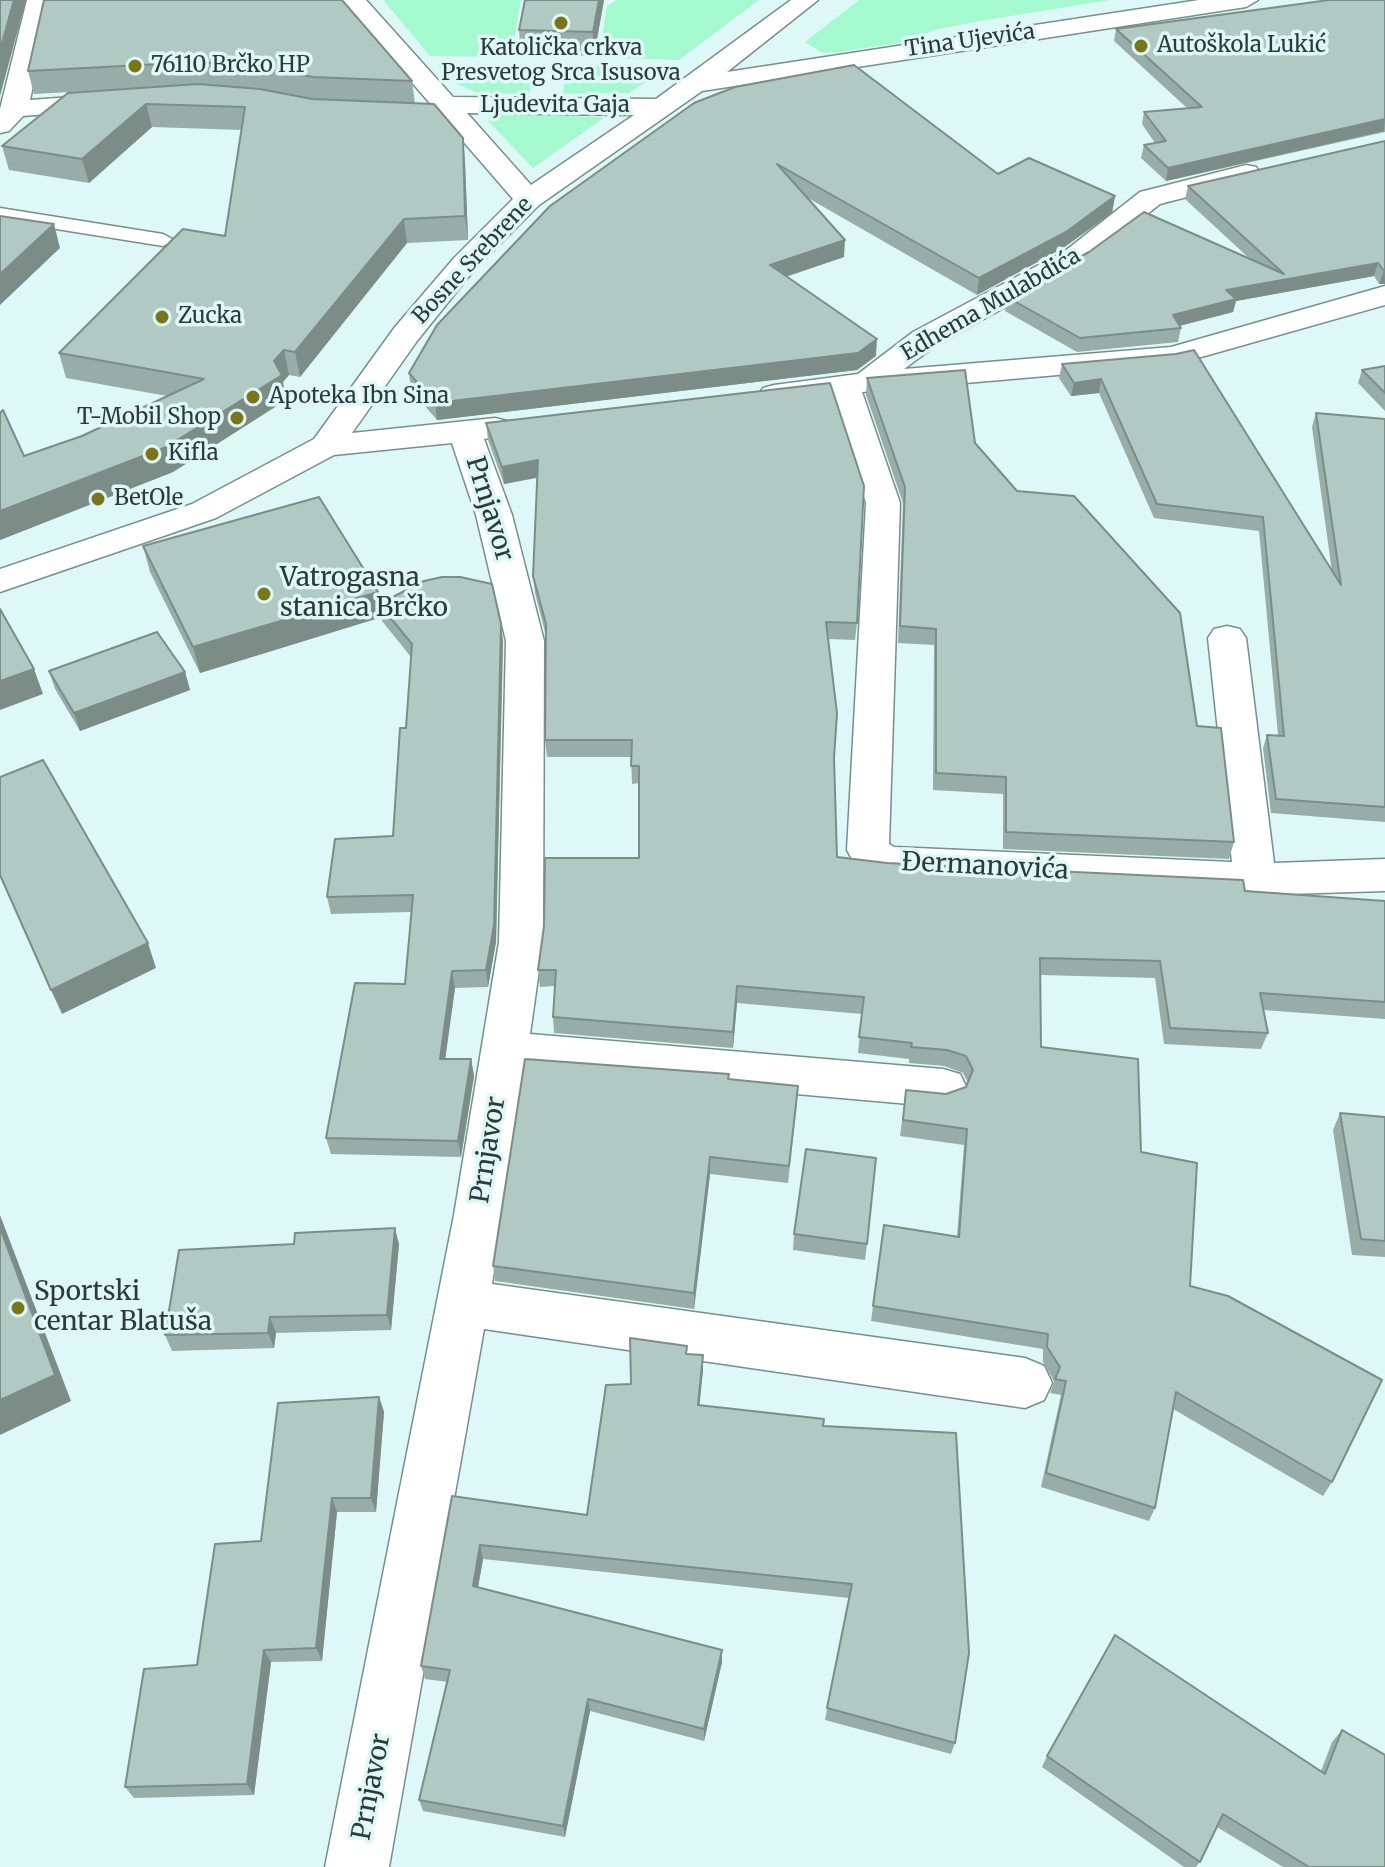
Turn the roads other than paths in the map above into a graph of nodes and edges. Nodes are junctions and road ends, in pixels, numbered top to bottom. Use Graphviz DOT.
graph roads {
  1 [pos="39,0"];
  2 [pos="354,0"];
  3 [pos="806,0"];
  4 [pos="1246,0"];
  5 [pos="755,39"];
  6 [pos="811,65"];
  7 [pos="694,85"];
  8 [pos="142,100"];
  9 [pos="663,107"];
  10 [pos="451,111"];
  11 [pos="362,113"];
  12 [pos="5,114"];
  13 [pos="1281,166"];
  14 [pos="529,199"];
  15 [pos="0,214"];
  16 [pos="163,240"];
  17 [pos="1385,295"];
  18 [pos="856,384"];
  19 [pos="739,399"];
  20 [pos="527,425"];
  21 [pos="465,432"];
  22 [pos="326,446"];
  23 [pos="0,581"];
  24 [pos="1227,638"];
  25 [pos="1385,875"];
  26 [pos="1255,879"];
  27 [pos="504,1050"];
  28 [pos="943,1088"];
  29 [pos="462,1303"];
  30 [pos="1025,1383"];
  31 [pos="357,1867"];
  1 -- 12 [label="street"];
  2 -- 10 [label="street, Ljudevita Gaja"];
  3 -- 5 [label="street, Bosne Srebrene"];
  4 -- 6 [label="street, Tina Ujevića"];
  5 -- 6 [label="street"];
  5 -- 7 [label="street, Bosne Srebrene"];
  6 -- 7 [label="street, Tina Ujevića"];
  7 -- 9 [label="street, Bosne Srebrene"];
  8 -- 12 [label="street"];
  9 -- 10 [label="street, Ljudevita Gaja"];
  9 -- 14 [label="street, Bosne Srebrene"];
  10 -- 11 [label="street"];
  10 -- 14 [label="street, Ljudevita Gaja"];
  13 -- 18 [label="street, Edhema Mulabdića"];
  14 -- 22 [label="street, Bosne Srebrene"];
  15 -- 16 [label="lane"];
  17 -- 18 [label="street"];
  18 -- 19 [label="street"];
  18 -- 26 [label="street, Đermanovića"];
  20 -- 21 [label="street, Bosne Srebrene"];
  21 -- 22 [label="street, Bosne Srebrene"];
  21 -- 27 [label="street, Prnjavor"];
  22 -- 23 [label="street, Bosne Srebrene"];
  24 -- 26 [label="street"];
  25 -- 26 [label="street, Đermanovića"];
  27 -- 28 [label="street"];
  27 -- 29 [label="street, Prnjavor"];
  29 -- 30 [label="street"];
  29 -- 31 [label="street, Prnjavor"];
}
